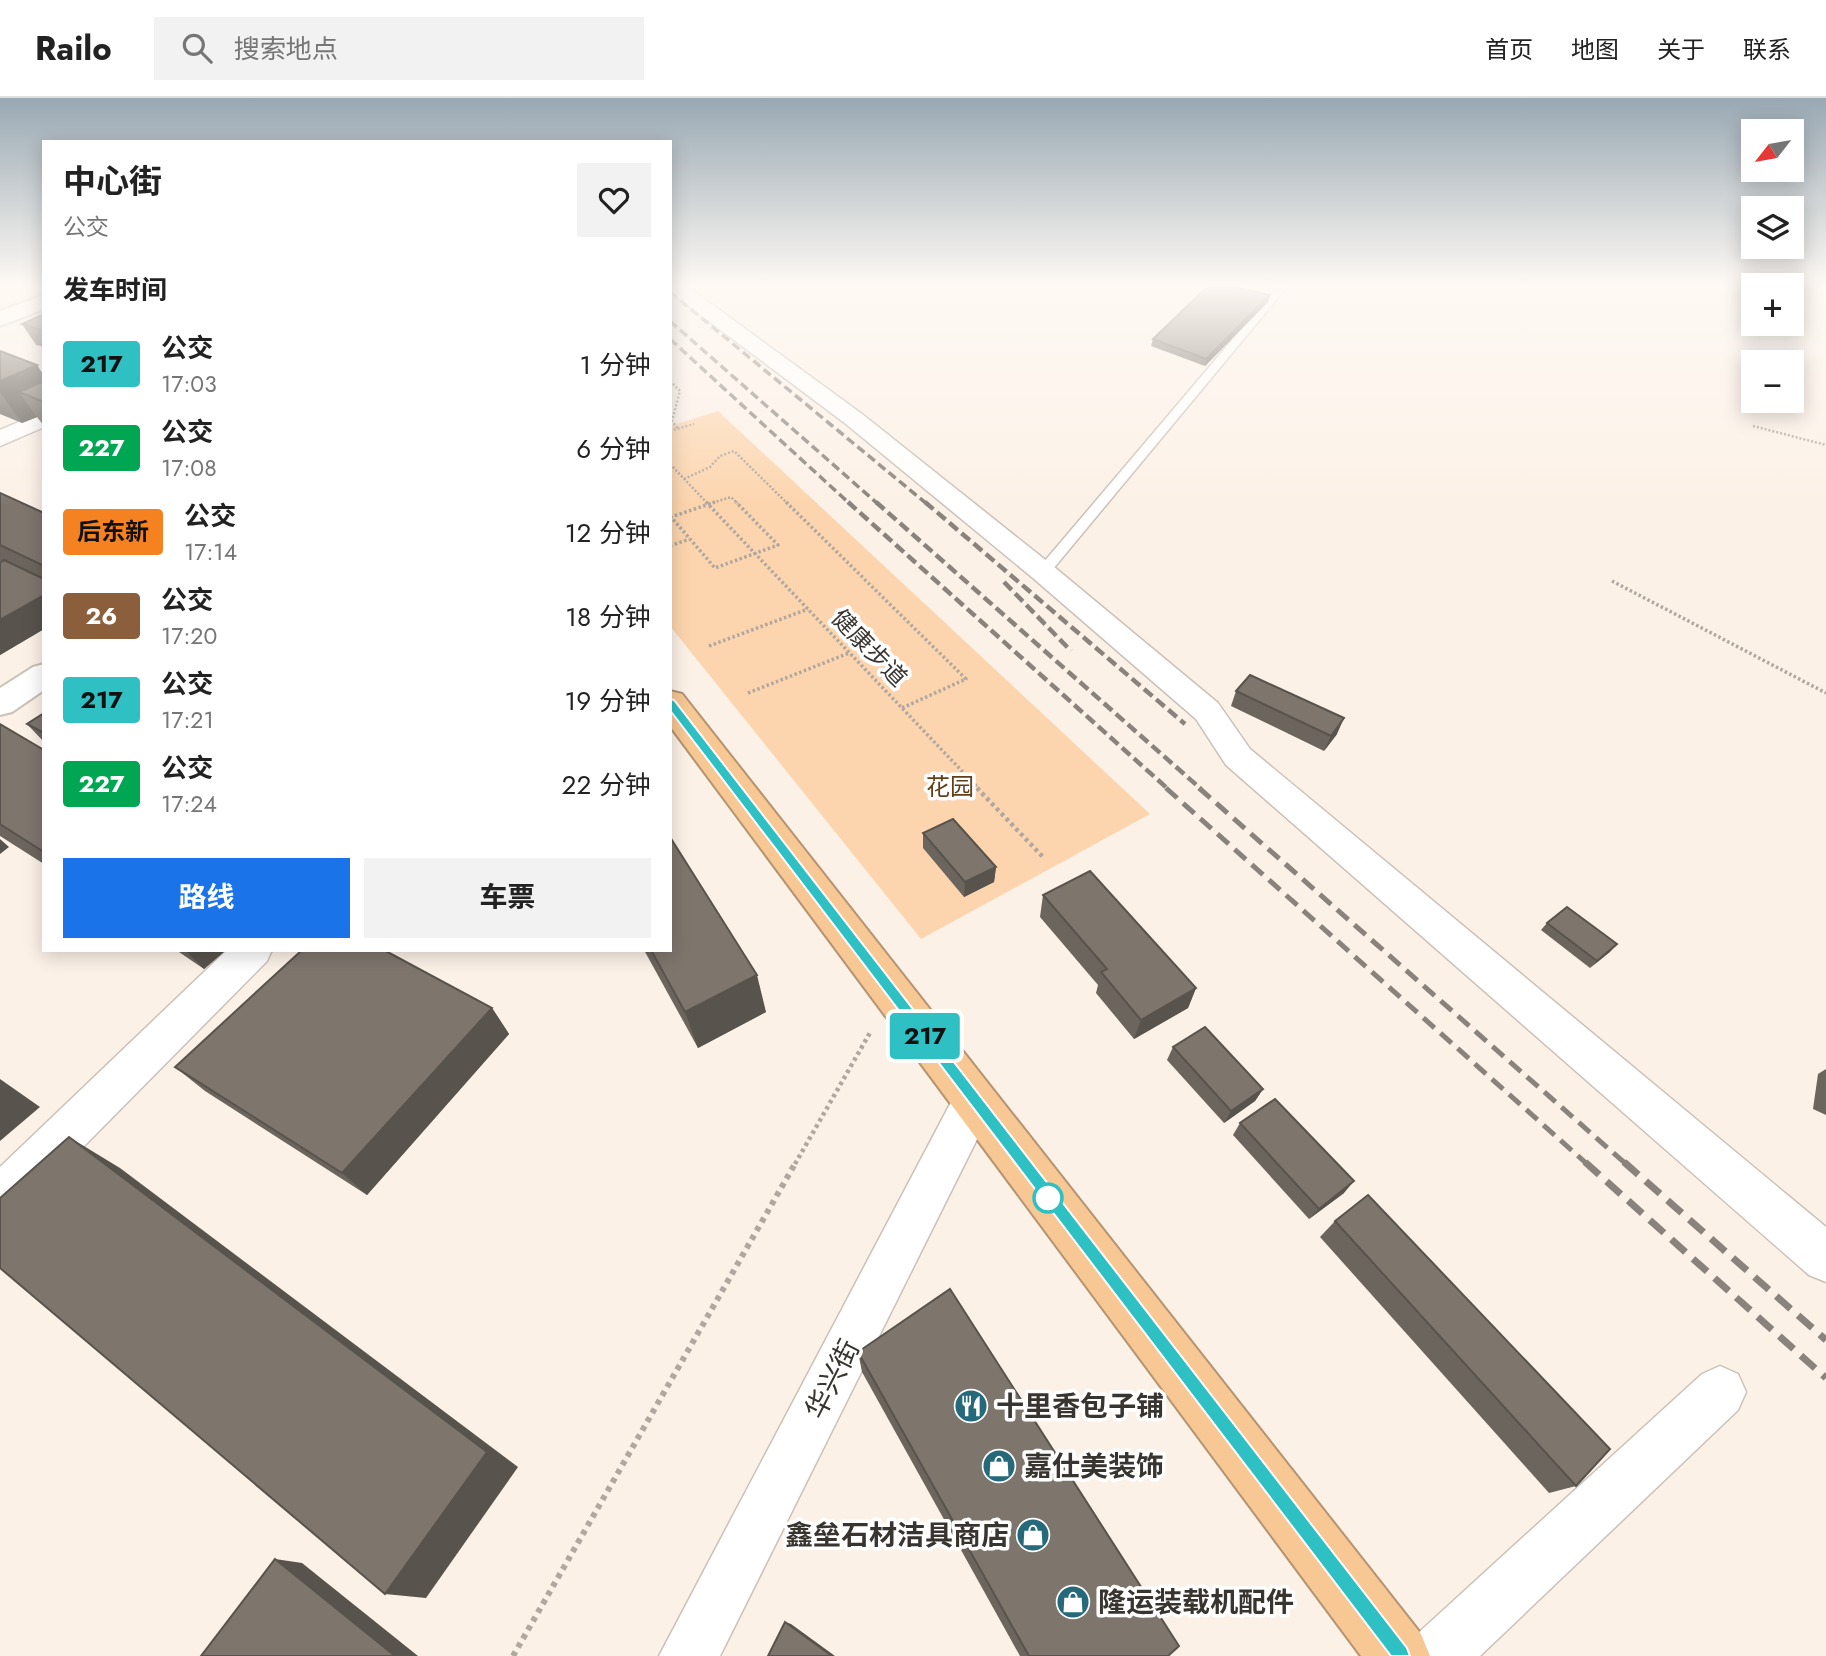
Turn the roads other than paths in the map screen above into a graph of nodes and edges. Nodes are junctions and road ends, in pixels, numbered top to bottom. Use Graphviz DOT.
graph roads {
  1 [pos="775,360"];
  2 [pos="1221,360"];
  3 [pos="42,419"];
  4 [pos="0,439"];
  5 [pos="1043,572"];
  6 [pos="42,675"];
  7 [pos="0,704"];
  8 [pos="672,705"];
  9 [pos="251,952"];
  10 [pos="974,1101"];
  11 [pos="0,1199"];
  12 [pos="1826,1258"];
  13 [pos="1720,1392"];
  14 [pos="689,1656"];
  15 [pos="1399,1656"];
  16 [pos="1437,1656"];
  1 -- 5 [label="street"];
  2 -- 5 [label="lane"];
  3 -- 4 [label="street"];
  5 -- 12 [label="street"];
  6 -- 7 [label="street"];
  8 -- 10 [label="highway"];
  9 -- 11 [label="street"];
  10 -- 14 [label="street, 华兴街"];
  10 -- 15 [label="highway"];
  13 -- 16 [label="street"];
}
